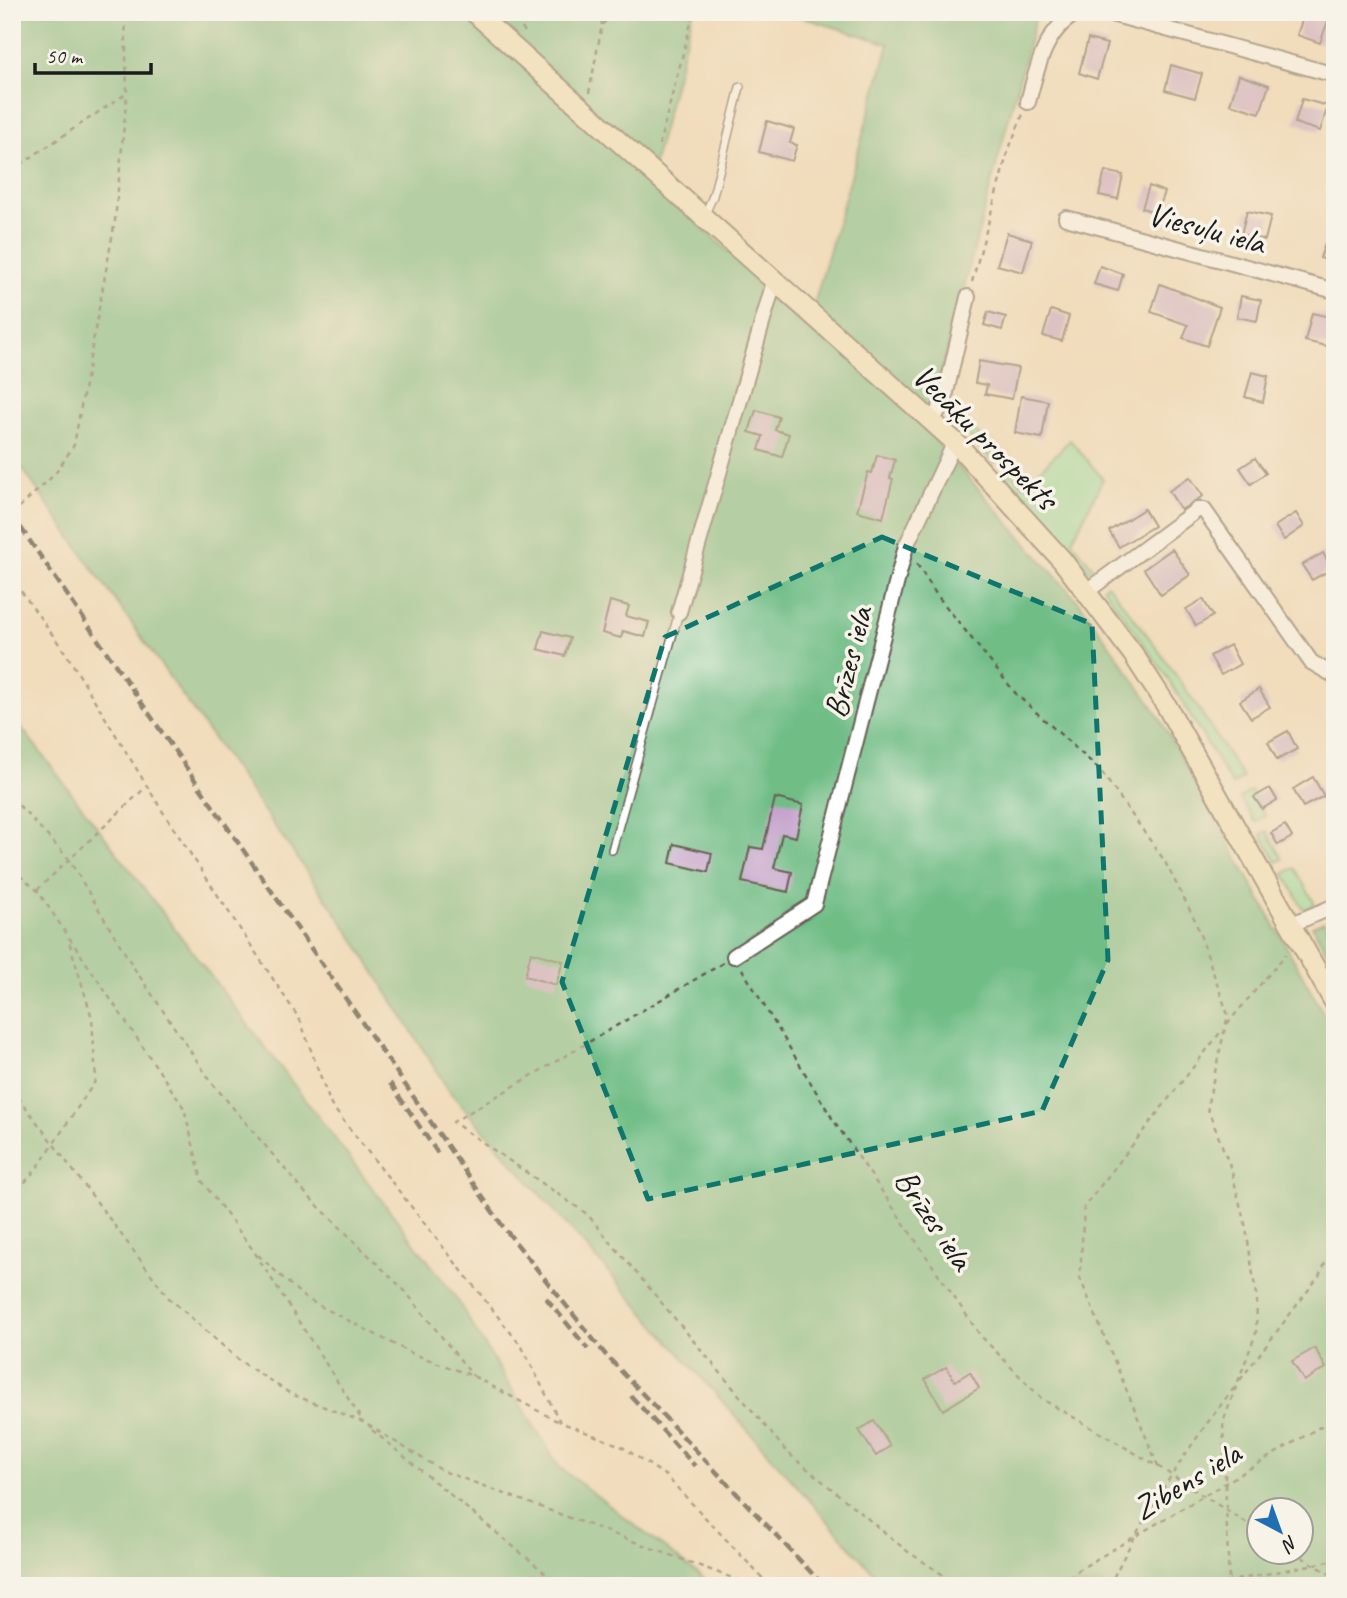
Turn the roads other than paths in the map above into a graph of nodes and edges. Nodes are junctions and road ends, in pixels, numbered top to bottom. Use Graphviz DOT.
graph roads {
  1 [pos="474,12"];
  2 [pos="1079,12"];
  3 [pos="1104,12"];
  4 [pos="1335,75"];
  5 [pos="740,87"];
  6 [pos="1028,102"];
  7 [pos="703,218"];
  8 [pos="1066,218"];
  9 [pos="774,282"];
  10 [pos="1335,291"];
  11 [pos="968,297"];
  12 [pos="932,421"];
  13 [pos="955,442"];
  14 [pos="1087,591"];
  15 [pos="679,612"];
  16 [pos="1335,676"];
  17 [pos="612,850"];
  18 [pos="1335,906"];
  19 [pos="1296,932"];
  20 [pos="734,956"];
  21 [pos="1335,1003"];
  1 -- 7 [label="main road, Vecāķu prospekts"];
  2 -- 6 [label="street"];
  3 -- 4 [label="street"];
  5 -- 7 [label="lane"];
  7 -- 9 [label="main road, Vecāķu prospekts"];
  8 -- 10 [label="street, Viesuļu iela"];
  9 -- 12 [label="main road, Vecāķu prospekts"];
  9 -- 15 [label="street"];
  11 -- 12 [label="street"];
  12 -- 13 [label="main road, Vecāķu prospekts"];
  13 -- 14 [label="main road, Vecāķu prospekts"];
  13 -- 20 [label="street, Brīzes iela"];
  14 -- 16 [label="street"];
  14 -- 19 [label="main road, Vecāķu prospekts"];
  15 -- 17 [label="lane"];
  18 -- 19 [label="street"];
  19 -- 21 [label="main road, Vecāķu prospekts"];
}
